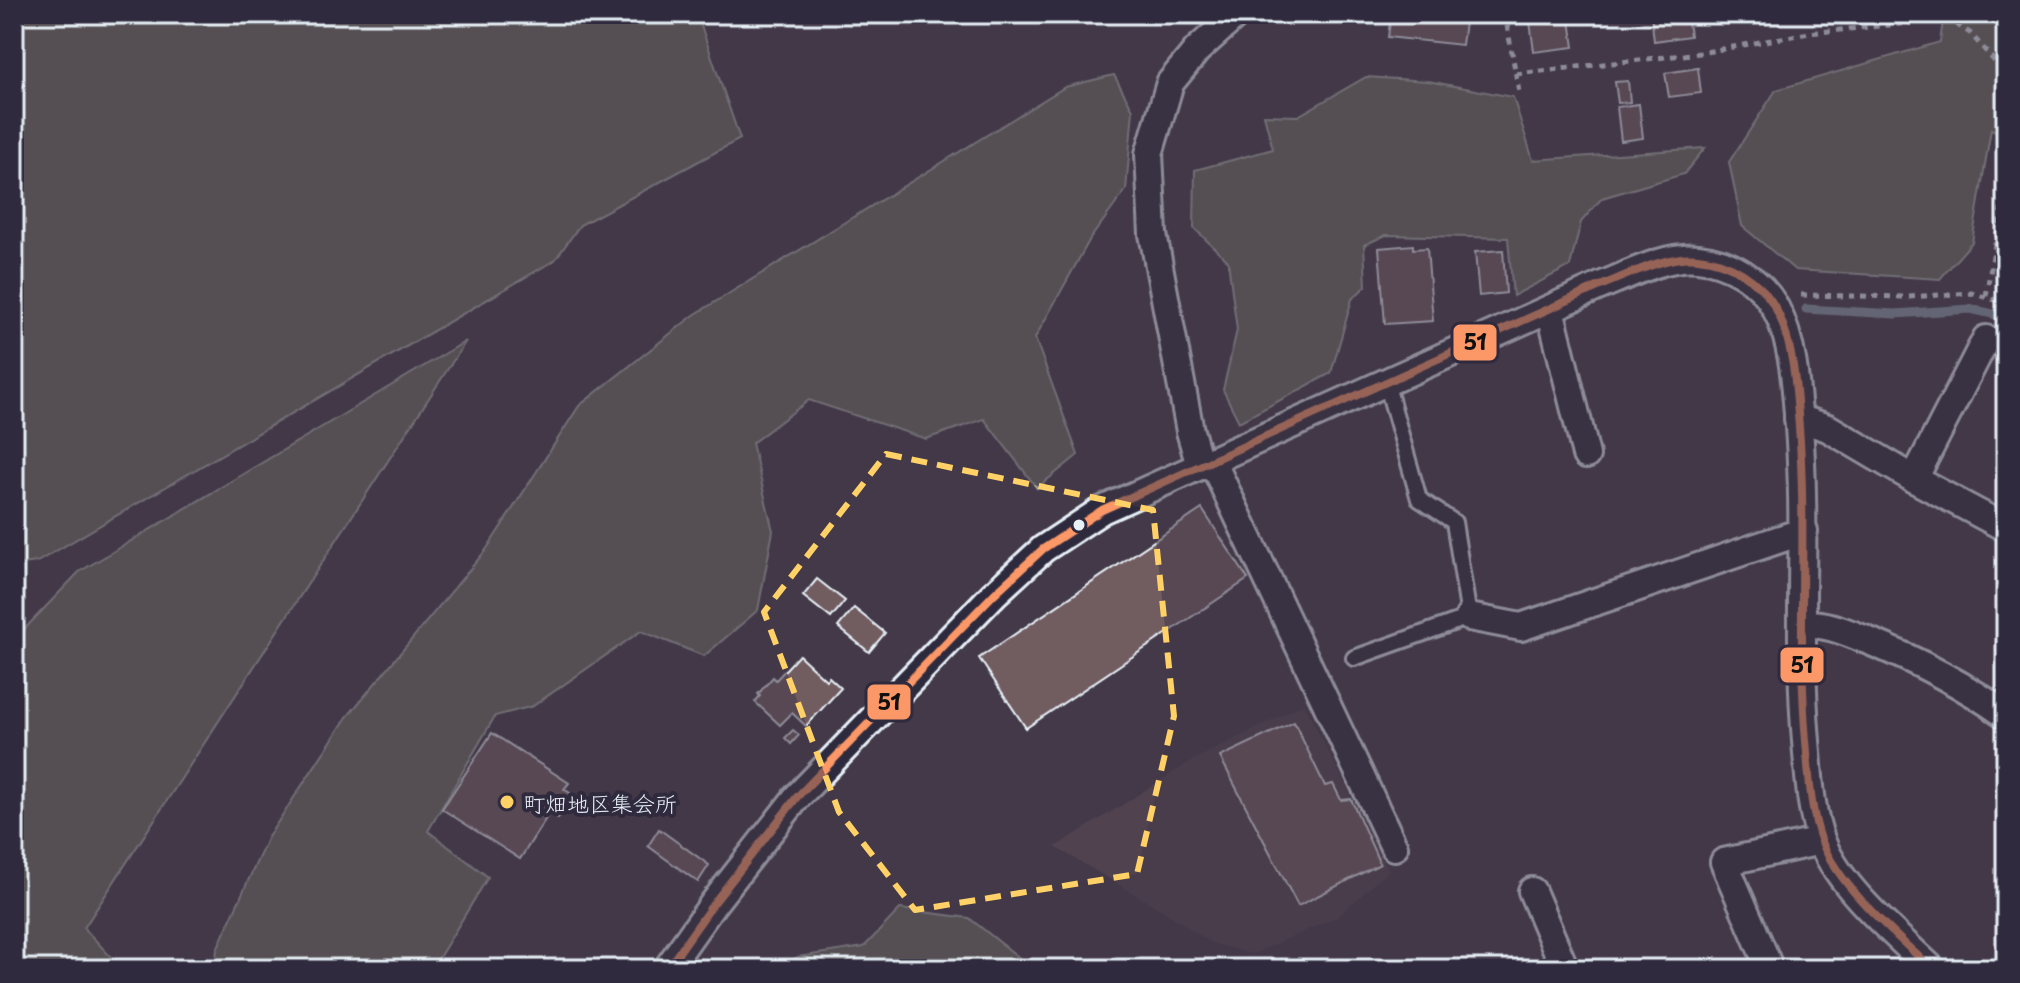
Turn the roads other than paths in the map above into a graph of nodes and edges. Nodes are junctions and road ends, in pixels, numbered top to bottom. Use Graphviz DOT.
graph roads {
  1 [pos="1237,14"];
  2 [pos="1550,309"];
  3 [pos="1986,339"];
  4 [pos="1386,382"];
  5 [pos="1798,418"];
  6 [pos="1586,455"];
  7 [pos="1206,463"];
  8 [pos="1914,479"];
  9 [pos="2006,528"];
  10 [pos="1804,531"];
  11 [pos="1469,617"];
  12 [pos="1803,624"];
  13 [pos="1354,658"];
  14 [pos="2006,715"];
  15 [pos="1821,841"];
  16 [pos="1394,847"];
  17 [pos="1532,891"];
  18 [pos="667,969"];
  19 [pos="1565,969"];
  20 [pos="1770,969"];
  21 [pos="1932,969"];
  1 -- 7 [label="street"];
  2 -- 4 [label="street"];
  2 -- 5 [label="street"];
  2 -- 6 [label="street"];
  3 -- 8 [label="street"];
  4 -- 7 [label="street"];
  4 -- 11 [label="lane"];
  5 -- 8 [label="street"];
  5 -- 10 [label="street"];
  7 -- 16 [label="street"];
  7 -- 18 [label="street"];
  8 -- 9 [label="street"];
  10 -- 11 [label="street"];
  10 -- 12 [label="street"];
  11 -- 13 [label="lane"];
  12 -- 14 [label="street"];
  12 -- 15 [label="street"];
  15 -- 20 [label="street"];
  15 -- 21 [label="street"];
  17 -- 19 [label="street"];
}
